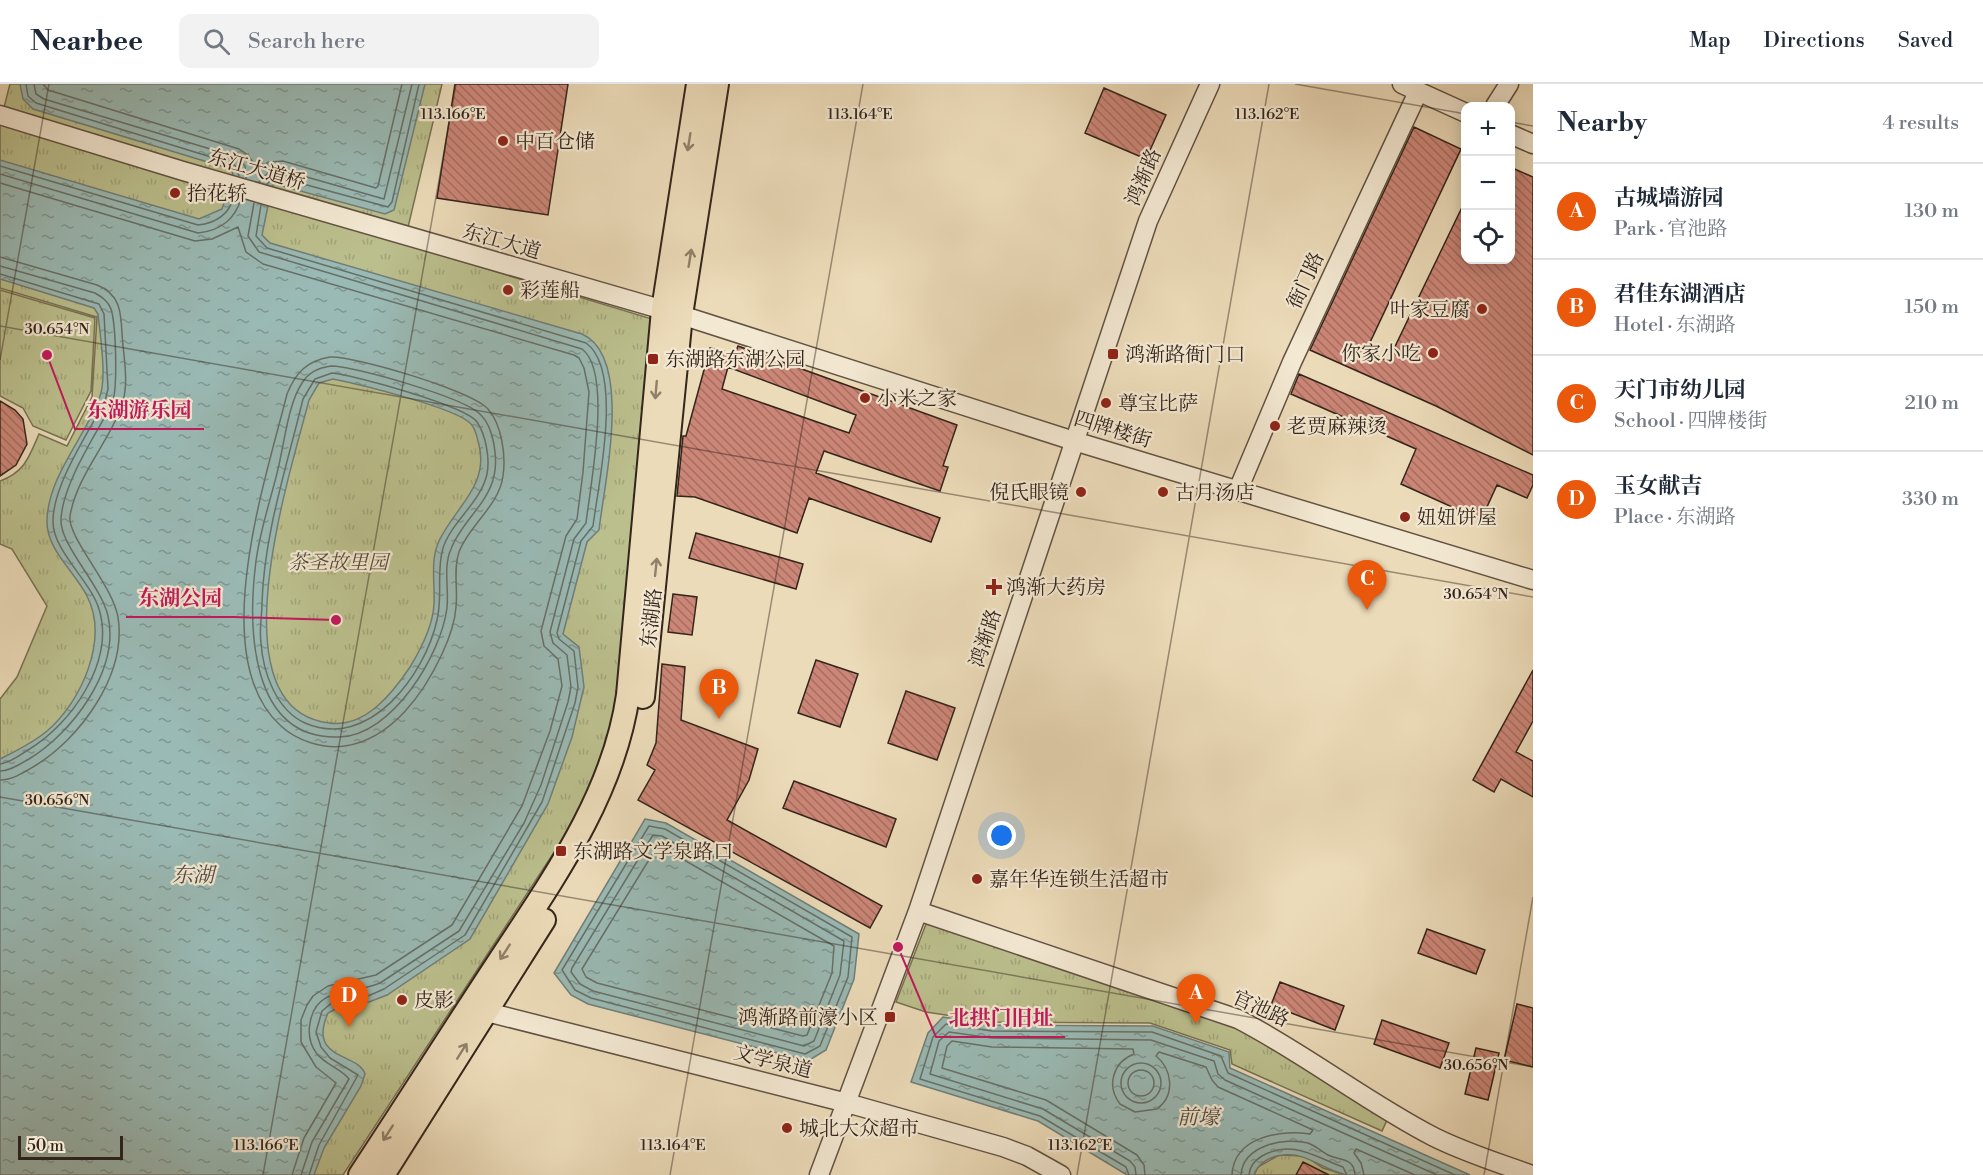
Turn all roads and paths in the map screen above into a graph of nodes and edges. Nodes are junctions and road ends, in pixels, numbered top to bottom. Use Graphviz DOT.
graph roads {
  1 [pos="698,84"];
  2 [pos="717,84"];
  3 [pos="1210,84"];
  4 [pos="1509,84"];
  5 [pos="1410,88"];
  6 [pos="1498,102"];
  7 [pos="1461,111"];
  8 [pos="0,115"];
  9 [pos="1515,136"];
  10 [pos="1533,144"];
  11 [pos="310,208"];
  12 [pos="672,313"];
  13 [pos="1074,441"];
  14 [pos="1238,490"];
  15 [pos="1533,580"];
  16 [pos="918,911"];
  17 [pos="478,1010"];
  18 [pos="423,1096"];
  19 [pos="847,1103"];
  20 [pos="360,1175"];
  21 [pos="383,1175"];
  22 [pos="819,1175"];
  23 [pos="1061,1175"];
  24 [pos="1532,1175"];
  1 -- 12 [label="main road, 东湖路, one-way"];
  12 -- 2 [label="main road, 东湖路, one-way"];
  3 -- 13 [label="street, 鸿渐路"];
  4 -- 6 [label="street"];
  5 -- 7 [label="street"];
  5 -- 14 [label="street, 衙门路"];
  8 -- 11 [label="street, 东江大道桥"];
  9 -- 10 [label="street"];
  11 -- 12 [label="street, 东江大道"];
  12 -- 13 [label="street, 四牌楼街"];
  12 -- 17 [label="main road, 东湖路"];
  13 -- 14 [label="street, 四牌楼街"];
  13 -- 16 [label="street, 鸿渐路"];
  14 -- 15 [label="street, 四牌楼街"];
  16 -- 19 [label="street, 鸿渐路"];
  16 -- 24 [label="street, 官池路"];
  17 -- 18 [label="main road, 东湖路"];
  17 -- 19 [label="street, 文学泉道"];
  18 -- 20 [label="main road, one-way"];
  18 -- 21 [label="main road"];
  19 -- 22 [label="street, 鸿渐路"];
  19 -- 23 [label="street, 文学泉道"];
}
